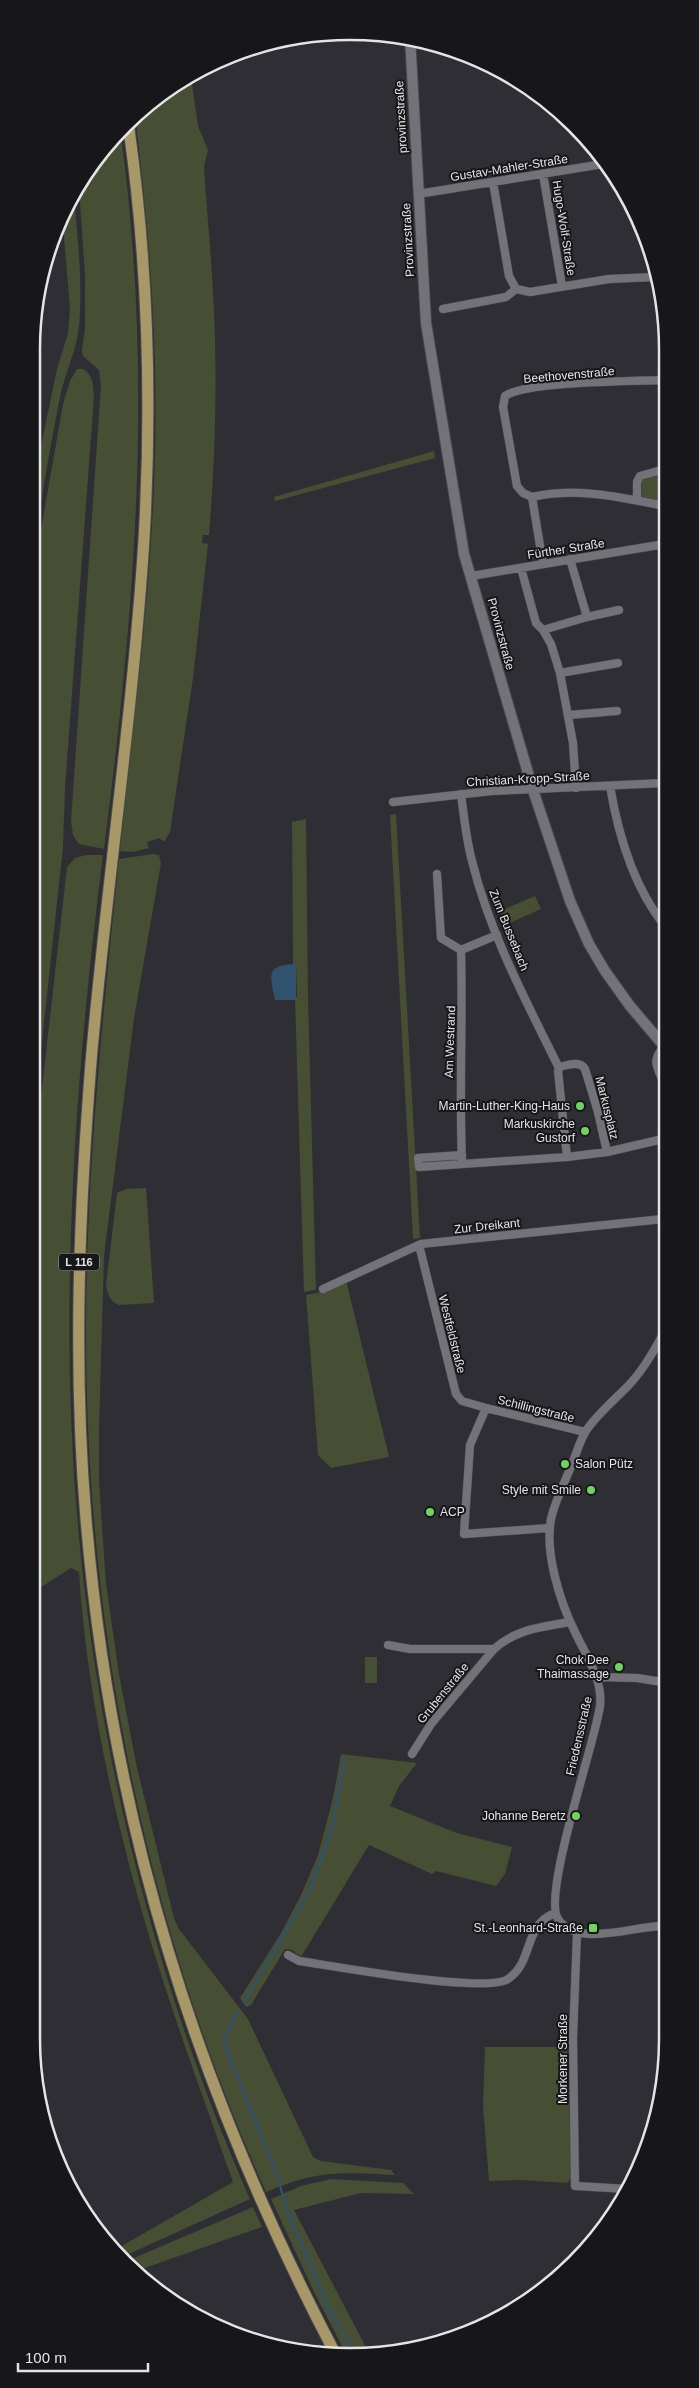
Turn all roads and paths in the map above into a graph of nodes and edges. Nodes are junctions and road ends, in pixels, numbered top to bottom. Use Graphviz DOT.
graph roads {
  1 [pos="410,46"];
  2 [pos="128,134"];
  3 [pos="598,165"];
  4 [pos="543,174"];
  5 [pos="493,182"];
  6 [pos="418,194"];
  7 [pos="650,276"];
  8 [pos="562,286"];
  9 [pos="516,289"];
  10 [pos="443,309"];
  11 [pos="659,380"];
  12 [pos="659,471"];
  13 [pos="532,497"];
  14 [pos="636,500"];
  15 [pos="659,505"];
  16 [pos="659,545"];
  17 [pos="570,559"];
  18 [pos="543,564"];
  19 [pos="521,568"];
  20 [pos="471,576"];
  21 [pos="619,610"];
  22 [pos="587,617"];
  23 [pos="543,630"];
  24 [pos="618,663"];
  25 [pos="560,673"];
  26 [pos="617,711"];
  27 [pos="568,716"];
  28 [pos="659,784"];
  29 [pos="610,786"];
  30 [pos="576,788"];
  31 [pos="533,790"];
  32 [pos="461,794"];
  33 [pos="393,802"];
  34 [pos="437,874"];
  35 [pos="659,917"];
  36 [pos="497,935"];
  37 [pos="461,950"];
  38 [pos="659,1040"];
  39 [pos="659,1052"];
  40 [pos="559,1068"];
  41 [pos="659,1069"];
  42 [pos="659,1140"];
  43 [pos="606,1152"];
  44 [pos="462,1155"];
  45 [pos="567,1157"];
  46 [pos="462,1164"];
  47 [pos="659,1219"];
  48 [pos="418,1245"];
  49 [pos="323,1289"];
  50 [pos="659,1341"];
  51 [pos="486,1408"];
  52 [pos="585,1432"];
  53 [pos="549,1528"];
  54 [pos="570,1622"];
  55 [pos="388,1645"];
  56 [pos="494,1649"];
  57 [pos="597,1677"];
  58 [pos="659,1682"];
  59 [pos="412,1754"];
  60 [pos="555,1913"];
  61 [pos="659,1926"];
  62 [pos="577,1932"];
  63 [pos="288,1955"];
  64 [pos="620,2189"];
  65 [pos="332,2347"];
  1 -- 6 [label="street, provinzstraße"];
  2 -- 65 [label="main road, L 116"];
  3 -- 4 [label="street, Gustav-Mahler-Straße"];
  4 -- 5 [label="street, Gustav-Mahler-Straße"];
  4 -- 8 [label="street, Hugo-Wolf-Straße"];
  5 -- 6 [label="street, Gustav-Mahler-Straße"];
  5 -- 9 [label="street"];
  6 -- 20 [label="street, Provinzstraße"];
  7 -- 8 [label="street, Hugo-Wolf-Straße"];
  8 -- 9 [label="street, Hugo-Wolf-Straße"];
  9 -- 10 [label="street, Hugo-Wolf-Straße"];
  11 -- 13 [label="street, Beethovenstraße"];
  12 -- 14 [label="street"];
  13 -- 14 [label="street"];
  13 -- 18 [label="street"];
  14 -- 15 [label="street"];
  16 -- 17 [label="street, Fürther Straße"];
  17 -- 18 [label="street, Fürther Straße"];
  17 -- 22 [label="street"];
  18 -- 19 [label="street, Fürther Straße"];
  19 -- 20 [label="street, Fürther Straße"];
  19 -- 23 [label="street"];
  20 -- 31 [label="street, Provinzstraße"];
  21 -- 22 [label="street"];
  22 -- 23 [label="street"];
  23 -- 25 [label="street"];
  24 -- 25 [label="street"];
  25 -- 27 [label="street"];
  26 -- 27 [label="street"];
  27 -- 30 [label="street"];
  28 -- 29 [label="street, Christian-Kropp-Straße"];
  29 -- 30 [label="street, Christian-Kropp-Straße"];
  29 -- 35 [label="street"];
  30 -- 31 [label="street, Christian-Kropp-Straße"];
  31 -- 32 [label="street, Christian-Kropp-Straße"];
  31 -- 38 [label="street, Provinzstraße"];
  32 -- 33 [label="street, Christian-Kropp-Straße"];
  32 -- 36 [label="street, Zum Bussebach"];
  34 -- 37 [label="street"];
  36 -- 37 [label="street"];
  36 -- 40 [label="street, Zum Bussebach"];
  37 -- 44 [label="street, Am Westrand"];
  39 -- 41 [label="street"];
  40 -- 43 [label="street, Markusplatz"];
  40 -- 45 [label="street"];
  42 -- 43 [label="street"];
  43 -- 45 [label="street"];
  44 -- 46 [label="street, Am Westrand"];
  44 -- 46 [label="street"];
  45 -- 46 [label="street"];
  47 -- 48 [label="street, Zur Dreikant"];
  48 -- 49 [label="street, Zur Dreikant"];
  48 -- 51 [label="street, Westfeldstraße"];
  50 -- 52 [label="street, Friedensstraße"];
  51 -- 52 [label="street, Schillingstraße"];
  51 -- 53 [label="street, Schillingstraße"];
  52 -- 53 [label="street, Friedensstraße"];
  53 -- 54 [label="street, Friedensstraße"];
  54 -- 56 [label="street, Grubenstraße"];
  54 -- 57 [label="street, Friedensstraße"];
  55 -- 56 [label="street"];
  56 -- 59 [label="street, Grubenstraße"];
  57 -- 58 [label="street"];
  57 -- 60 [label="street, Friedensstraße"];
  60 -- 62 [label="street"];
  60 -- 63 [label="street"];
  61 -- 62 [label="street"];
  62 -- 64 [label="street, Morkener Straße"];
}
